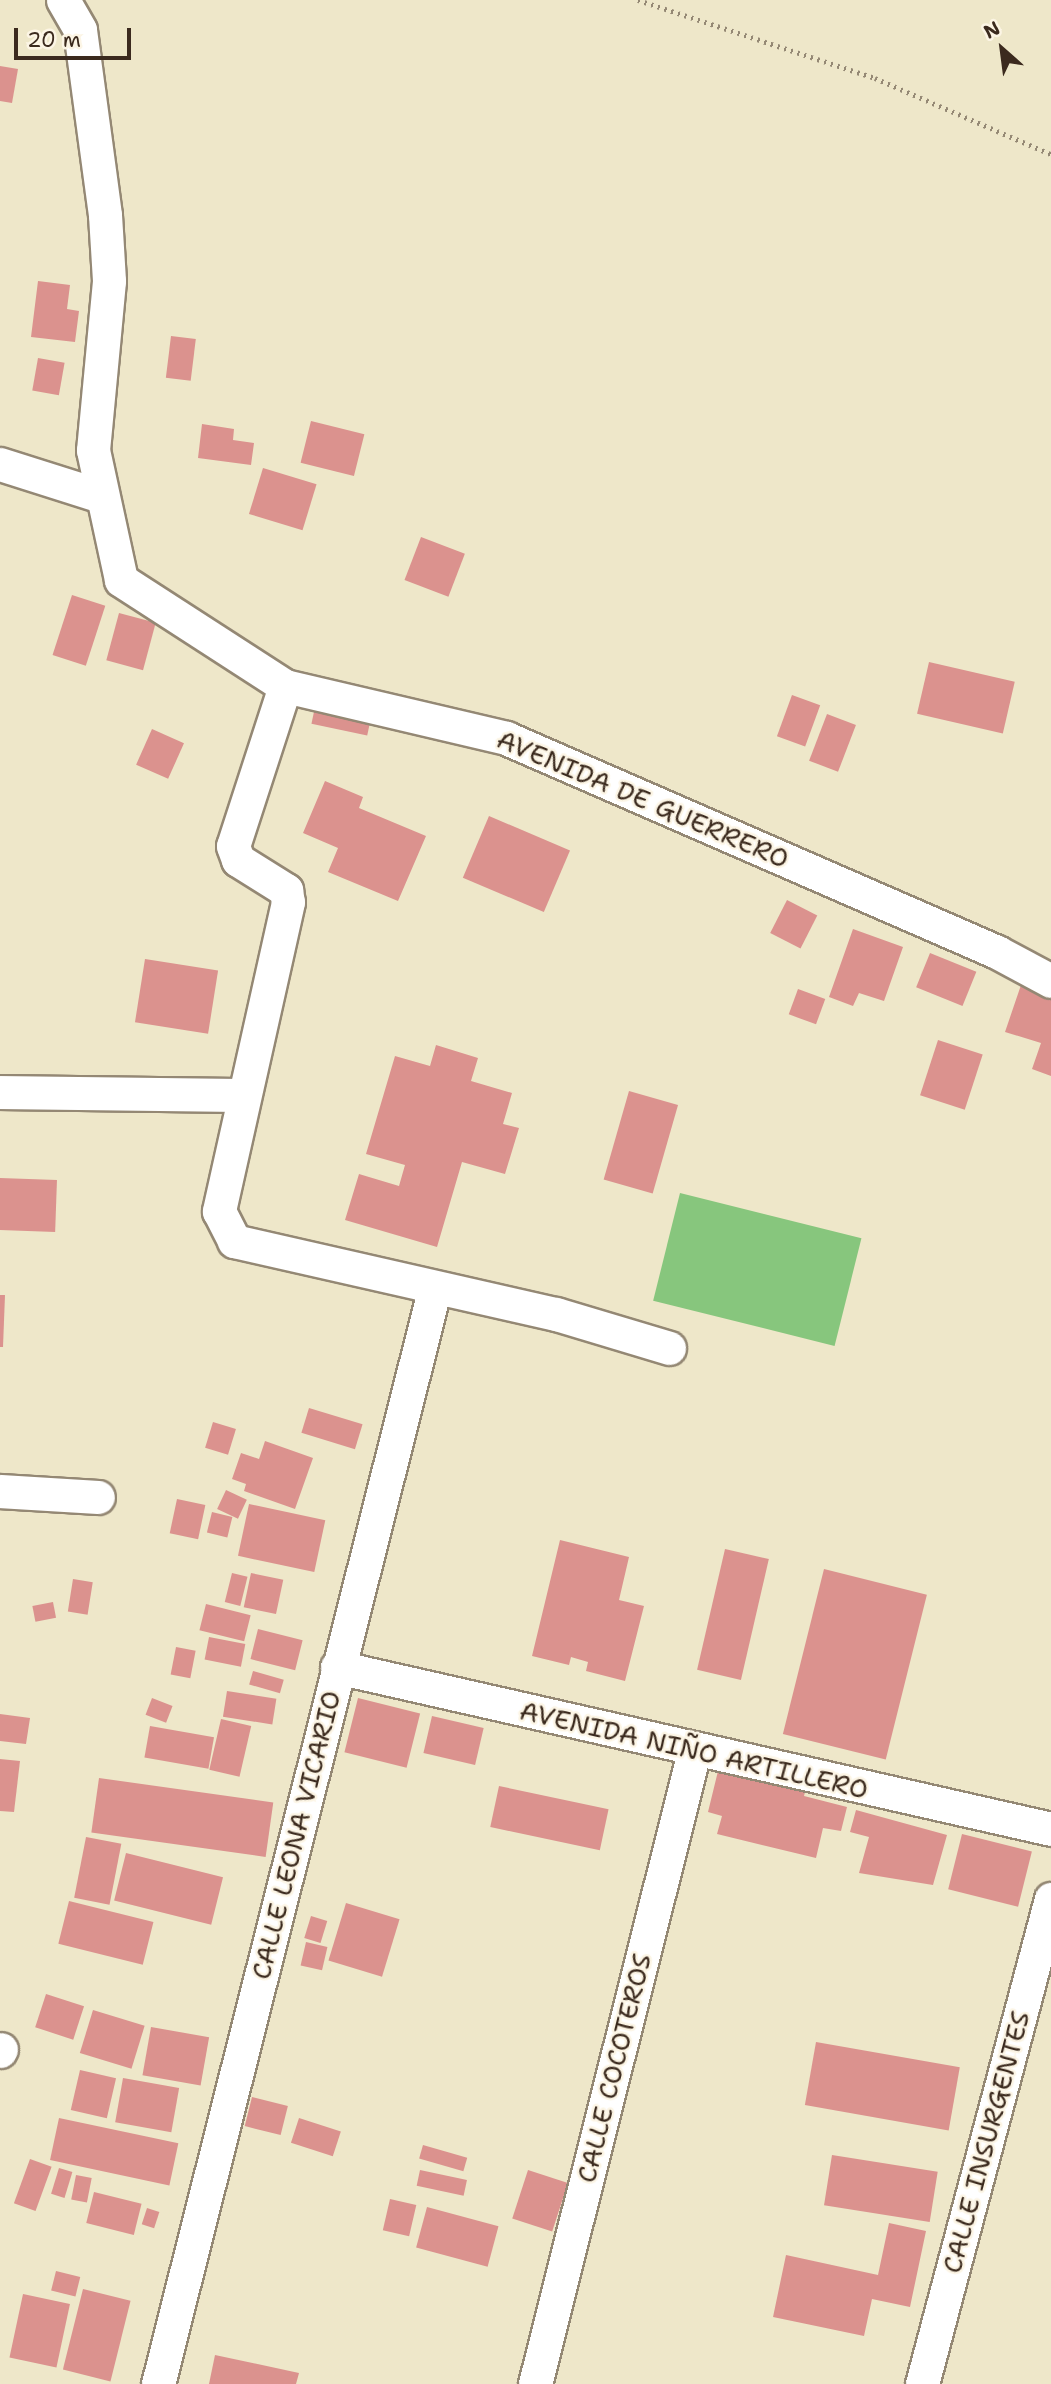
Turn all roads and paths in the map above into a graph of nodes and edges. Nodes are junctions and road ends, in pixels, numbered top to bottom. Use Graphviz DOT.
graph roads {
  1 [pos="63,0"];
  2 [pos="638,0"];
  3 [pos="1051,154"];
  4 [pos="0,464"];
  5 [pos="101,496"];
  6 [pos="285,686"];
  7 [pos="1051,981"];
  8 [pos="0,1092"];
  9 [pos="243,1095"];
  10 [pos="435,1287"];
  11 [pos="669,1348"];
  12 [pos="0,1491"];
  13 [pos="98,1497"];
  14 [pos="337,1667"];
  15 [pos="694,1752"];
  16 [pos="1051,1829"];
  17 [pos="1051,1899"];
  18 [pos="158,2384"];
  19 [pos="536,2384"];
  20 [pos="922,2384"];
  1 -- 5 [label="street, AVENIDA DE GUERRERO"];
  2 -- 3 [label="path"];
  4 -- 5 [label="street"];
  5 -- 6 [label="street, AVENIDA DE GUERRERO"];
  6 -- 7 [label="street, AVENIDA DE GUERRERO"];
  6 -- 9 [label="street"];
  8 -- 9 [label="street"];
  9 -- 10 [label="street"];
  10 -- 11 [label="street"];
  10 -- 14 [label="street, CALLE LEONA VICARIO"];
  12 -- 13 [label="street"];
  14 -- 15 [label="street, AVENIDA NIÑO ARTILLERO"];
  14 -- 18 [label="street, CALLE LEONA VICARIO"];
  15 -- 16 [label="street, AVENIDA NIÑO ARTILLERO"];
  15 -- 19 [label="street, CALLE COCOTEROS"];
  17 -- 20 [label="street, CALLE INSURGENTES"];
}
